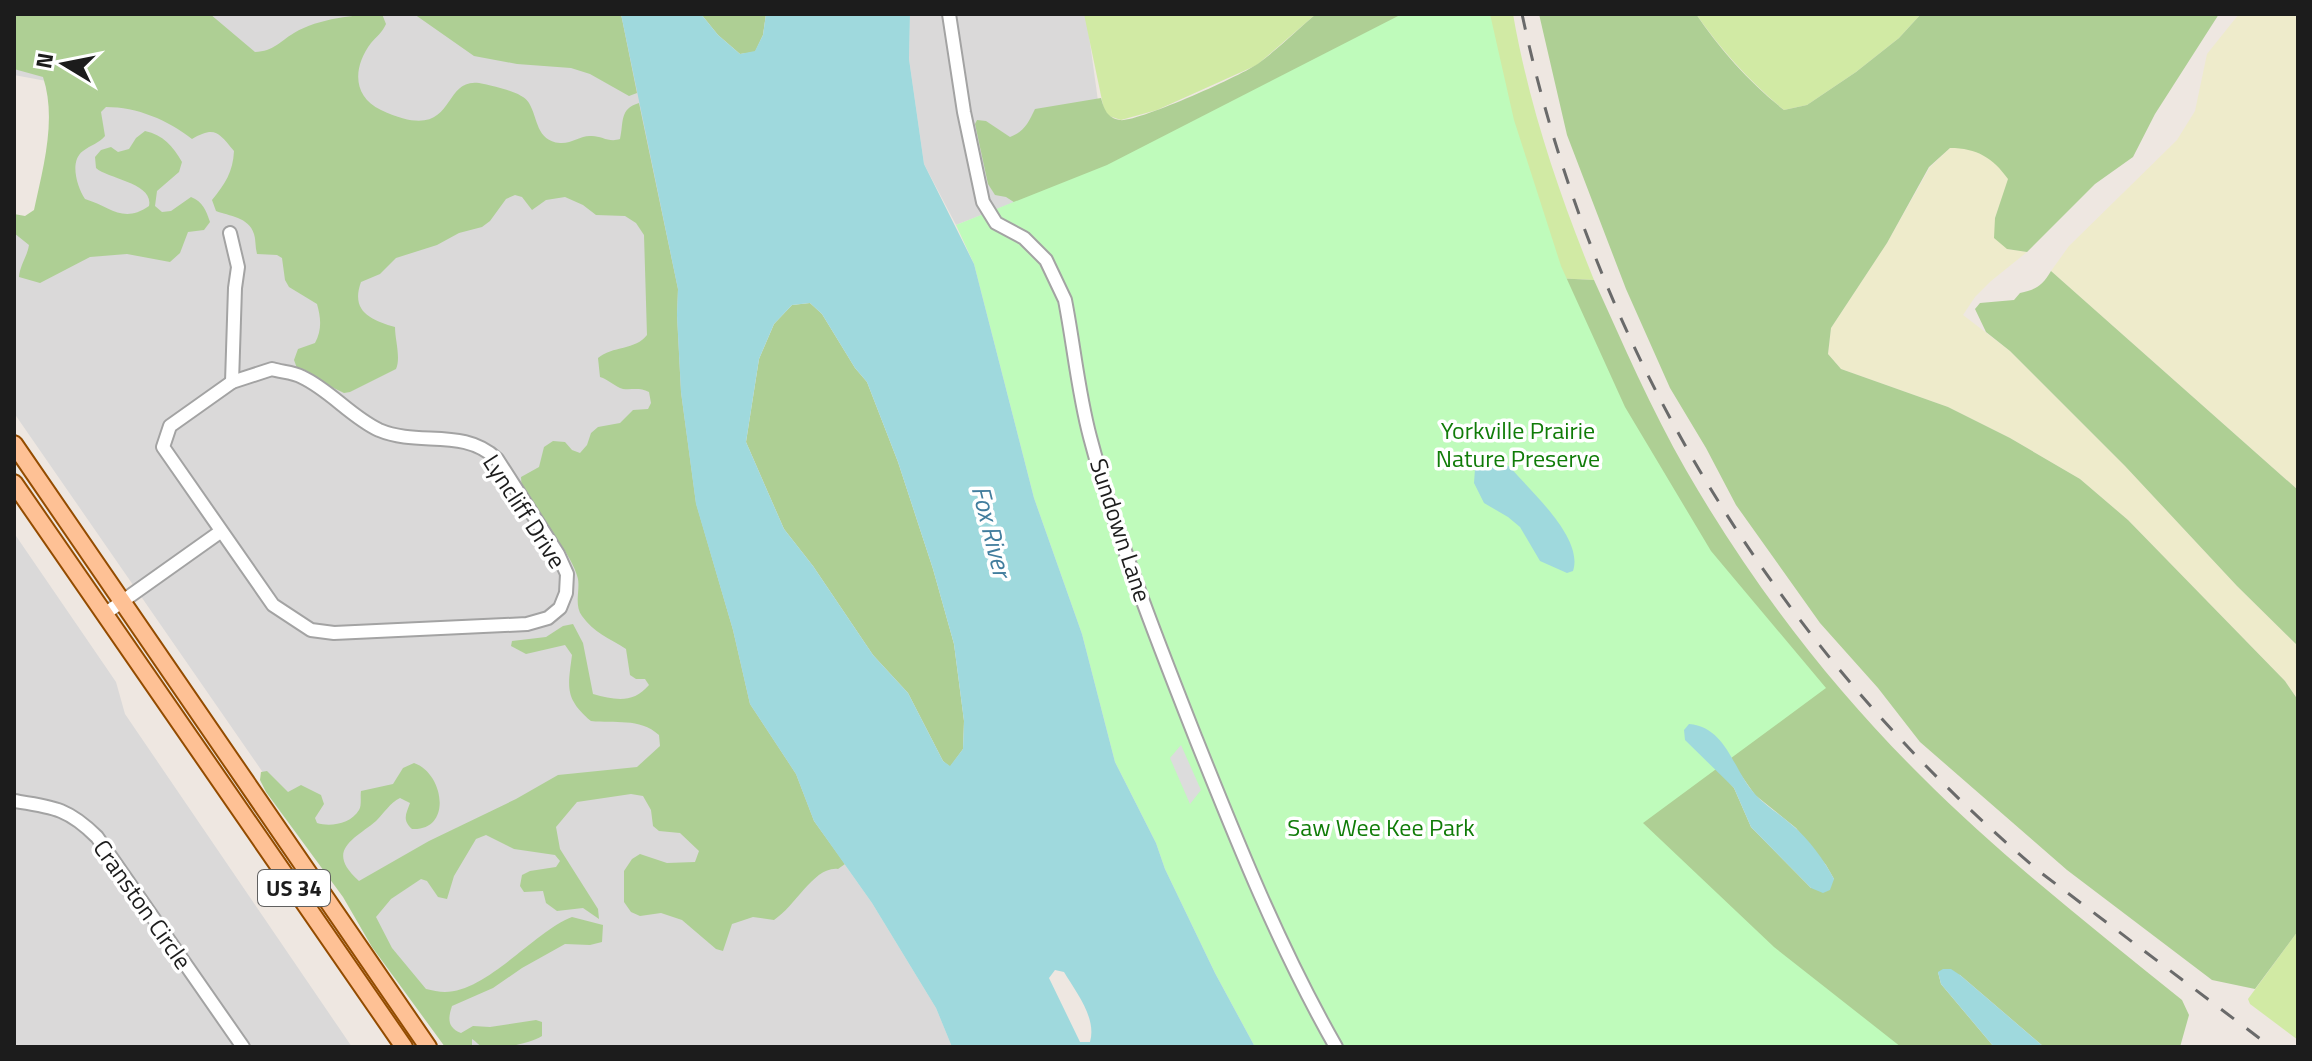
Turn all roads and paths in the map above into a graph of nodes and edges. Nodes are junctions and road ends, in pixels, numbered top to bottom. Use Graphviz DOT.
graph roads {
  1 [pos="949,14"];
  2 [pos="230,233"];
  3 [pos="232,382"];
  4 [pos="14,444"];
  5 [pos="14,483"];
  6 [pos="220,532"];
  7 [pos="123,601"];
  8 [pos="106,613"];
  9 [pos="14,801"];
  10 [pos="243,1047"];
  11 [pos="404,1047"];
  12 [pos="428,1047"];
  13 [pos="1336,1047"];
  1 -- 13 [label="street, Sundown Lane"];
  2 -- 3 [label="street"];
  3 -- 6 [label="street, Lyncliff Drive"];
  3 -- 6 [label="street, Lyncliff Drive"];
  4 -- 7 [label="main road, US 34"];
  5 -- 8 [label="main road, US 34"];
  6 -- 7 [label="street"];
  7 -- 8 [label="street"];
  7 -- 12 [label="main road, US 34"];
  8 -- 11 [label="main road, US 34"];
  9 -- 10 [label="street, Cranston Circle"];
}
